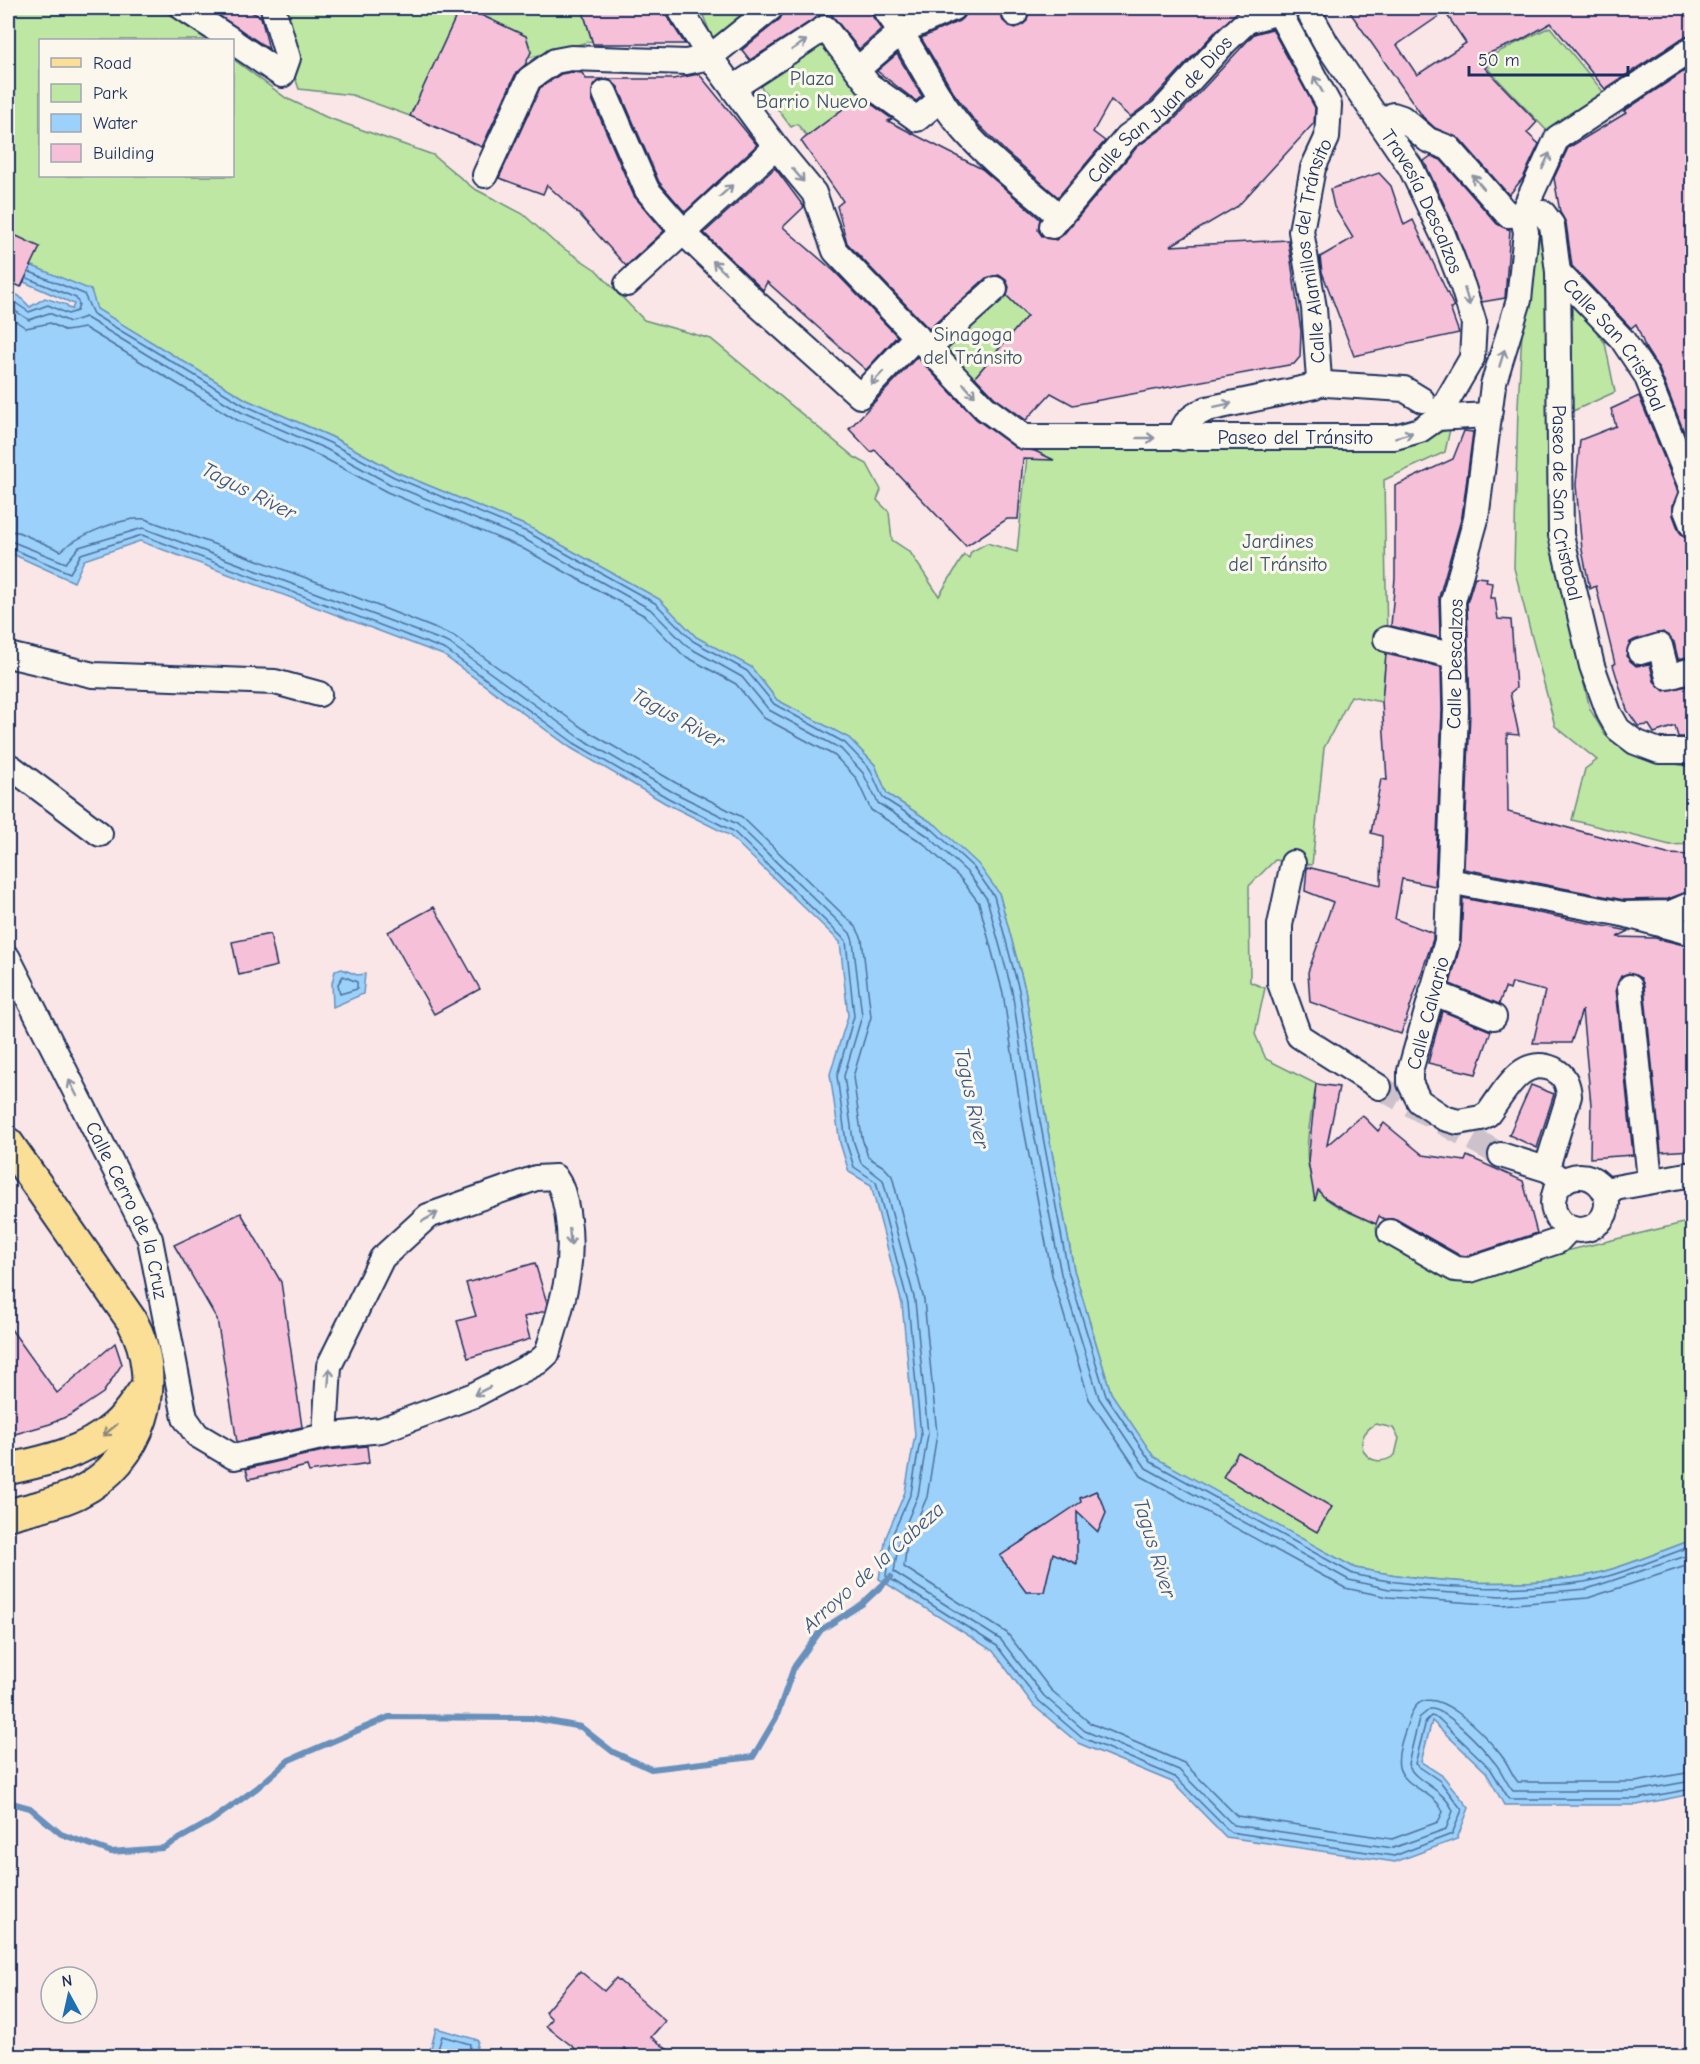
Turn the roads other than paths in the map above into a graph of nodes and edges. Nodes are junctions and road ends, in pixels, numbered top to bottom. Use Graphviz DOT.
graph roads {
  1 [pos="183,8"];
  2 [pos="273,8"];
  3 [pos="679,8"];
  4 [pos="771,8"];
  5 [pos="885,8"];
  6 [pos="953,8"];
  7 [pos="1307,8"];
  8 [pos="1280,10"];
  9 [pos="902,31"];
  10 [pos="229,39"];
  11 [pos="234,42"];
  12 [pos="1692,50"];
  13 [pos="710,57"];
  14 [pos="858,69"];
  15 [pos="733,88"];
  16 [pos="605,93"];
  17 [pos="938,95"];
  18 [pos="1381,122"];
  19 [pos="776,147"];
  20 [pos="485,175"];
  21 [pos="1522,214"];
  22 [pos="683,230"];
  23 [pos="1558,272"];
  24 [pos="627,284"];
  25 [pos="995,289"];
  26 [pos="923,341"];
  27 [pos="1319,380"];
  28 [pos="1422,400"];
  29 [pos="1487,415"];
  30 [pos="1437,418"];
  31 [pos="1182,438"];
  32 [pos="1692,489"];
  33 [pos="1692,495"];
  34 [pos="1692,525"];
  35 [pos="1386,639"];
  36 [pos="1640,652"];
  37 [pos="8,655"];
  38 [pos="1454,656"];
  39 [pos="1692,670"];
  40 [pos="319,694"];
  41 [pos="1692,751"];
  42 [pos="8,768"];
  43 [pos="100,834"];
  44 [pos="1293,863"];
  45 [pos="1449,881"];
  46 [pos="1692,904"];
  47 [pos="1623,914"];
  48 [pos="1692,933"];
  49 [pos="8,958"];
  50 [pos="1630,987"];
  51 [pos="1432,992"];
  52 [pos="1494,1017"];
  53 [pos="1379,1087"];
  54 [pos="8,1143"];
  55 [pos="1501,1155"];
  56 [pos="1692,1174"];
  57 [pos="1556,1176"];
  58 [pos="1650,1180"];
  59 [pos="1604,1190"];
  60 [pos="1570,1228"];
  61 [pos="1390,1232"];
  62 [pos="160,1295"];
  63 [pos="125,1310"];
  64 [pos="148,1385"];
  65 [pos="325,1436"];
  66 [pos="8,1469"];
  67 [pos="8,1493"];
  68 [pos="57,1501"];
  69 [pos="8,1515"];
  1 -- 10 [label="street"];
  2 -- 11 [label="street"];
  3 -- 13 [label="street, Paseo del Tránsito"];
  4 -- 13 [label="street"];
  5 -- 9 [label="street"];
  6 -- 9 [label="street"];
  7 -- 18 [label="street"];
  8 -- 17 [label="street, Calle San Juan de Dios"];
  27 -- 8 [label="street, Calle Alamillos del Tránsito, one-way"];
  9 -- 14 [label="street"];
  9 -- 17 [label="street"];
  21 -- 12 [label="street, one-way"];
  13 -- 15 [label="street, Paseo del Tránsito"];
  13 -- 20 [label="street"];
  15 -- 14 [label="street, one-way"];
  14 -- 17 [label="street"];
  15 -- 19 [label="street, Paseo del Tránsito"];
  16 -- 22 [label="street"];
  21 -- 18 [label="street, Travesía Descalzos, one-way"];
  18 -- 30 [label="street, Travesía Descalzos, one-way"];
  22 -- 19 [label="street, one-way"];
  19 -- 26 [label="street, Paseo del Tránsito, one-way"];
  21 -- 23 [label="street, Paseo de San Cristobal"];
  29 -- 21 [label="street, one-way"];
  22 -- 24 [label="street"];
  26 -- 22 [label="street, one-way"];
  23 -- 32 [label="street, Calle San Cristóbal"];
  23 -- 41 [label="street, Paseo de San Cristobal"];
  25 -- 26 [label="street"];
  26 -- 31 [label="street, Paseo del Tránsito, one-way"];
  27 -- 28 [label="street"];
  31 -- 27 [label="street, Calle Alamillos del Tránsito, one-way"];
  29 -- 30 [label="street, Paseo del Tránsito"];
  29 -- 38 [label="street, Calle Descalzos"];
  31 -- 30 [label="street, Paseo del Tránsito, one-way"];
  33 -- 34 [label="street"];
  35 -- 38 [label="street"];
  36 -- 39 [label="street"];
  37 -- 40 [label="street"];
  38 -- 45 [label="street, Calle Descalzos"];
  42 -- 43 [label="street"];
  44 -- 53 [label="street"];
  45 -- 47 [label="street"];
  45 -- 51 [label="street, Calle Calvario"];
  46 -- 47 [label="street"];
  47 -- 48 [label="street"];
  62 -- 49 [label="street, Calle Cerro de la Cruz, one-way"];
  50 -- 58 [label="street"];
  51 -- 52 [label="street"];
  51 -- 57 [label="street, Calle Calvario"];
  54 -- 63 [label="main road"];
  55 -- 57 [label="street"];
  56 -- 58 [label="street"];
  57 -- 59 [label="street"];
  57 -- 60 [label="street"];
  58 -- 59 [label="street"];
  59 -- 60 [label="street"];
  60 -- 61 [label="street"];
  62 -- 63 [label="street"];
  62 -- 65 [label="street, Calle Cerro de la Cruz"];
  63 -- 64 [label="main road"];
  64 -- 66 [label="main road, one-way"];
  64 -- 68 [label="main road"];
  65 -- 65 [label="street, one-way"];
  67 -- 68 [label="main road"];
  68 -- 69 [label="main road"];
}
